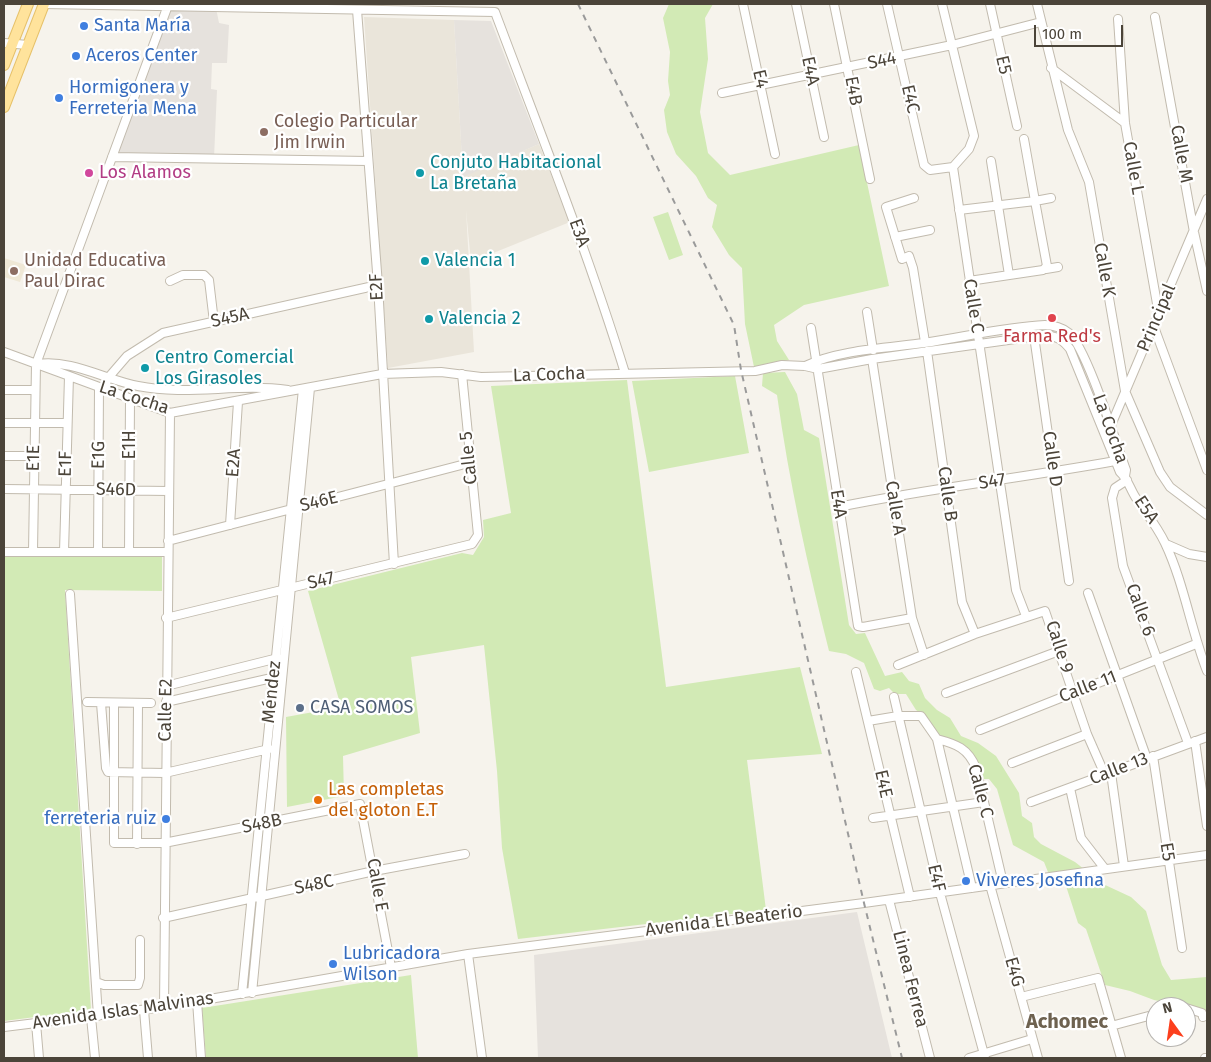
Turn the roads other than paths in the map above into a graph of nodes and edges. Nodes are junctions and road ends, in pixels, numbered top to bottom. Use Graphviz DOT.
graph roads {
  1 [pos="28,4"];
  2 [pos="44,4"];
  3 [pos="743,4"];
  4 [pos="796,4"];
  5 [pos="834,4"];
  6 [pos="887,4"];
  7 [pos="942,4"];
  8 [pos="990,4"];
  9 [pos="1037,4"];
  10 [pos="213,6"];
  11 [pos="245,6"];
  12 [pos="299,7"];
  13 [pos="407,7"];
  14 [pos="167,8"];
  15 [pos="479,8"];
  16 [pos="357,10"];
  17 [pos="1155,17"];
  18 [pos="1118,20"];
  19 [pos="1041,22"];
  20 [pos="996,35"];
  21 [pos="8,43"];
  22 [pos="28,45"];
  23 [pos="952,45"];
  24 [pos="900,57"];
  25 [pos="4,65"];
  26 [pos="848,68"];
  27 [pos="1051,68"];
  28 [pos="811,76"];
  29 [pos="762,86"];
  30 [pos="722,94"];
  31 [pos="4,107"];
  32 [pos="1125,123"];
  33 [pos="1017,126"];
  34 [pos="824,137"];
  35 [pos="1024,139"];
  36 [pos="775,154"];
  37 [pos="112,157"];
  38 [pos="368,161"];
  39 [pos="991,161"];
  40 [pos="953,167"];
  41 [pos="870,180"];
  42 [pos="914,198"];
  43 [pos="1050,198"];
  44 [pos="1207,199"];
  45 [pos="1035,201"];
  46 [pos="999,204"];
  47 [pos="959,210"];
  48 [pos="930,230"];
  49 [pos="1194,232"];
  50 [pos="895,238"];
  51 [pos="1058,267"];
  52 [pos="1046,269"];
  53 [pos="1204,269"];
  54 [pos="1009,275"];
  55 [pos="170,281"];
  56 [pos="969,281"];
  57 [pos="378,285"];
  58 [pos="1207,291"];
  59 [pos="867,312"];
  60 [pos="1159,315"];
  61 [pos="214,322"];
  62 [pos="1154,327"];
  63 [pos="811,328"];
  64 [pos="977,334"];
  65 [pos="1034,336"];
  66 [pos="979,344"];
  67 [pos="926,347"];
  68 [pos="873,350"];
  69 [pos="4,352"];
  70 [pos="872,359"];
  71 [pos="816,360"];
  72 [pos="36,364"];
  73 [pos="805,366"];
  74 [pos="818,370"];
  75 [pos="625,373"];
  76 [pos="382,374"];
  77 [pos="462,374"];
  78 [pos="69,376"];
  79 [pos="108,378"];
  80 [pos="102,388"];
  81 [pos="306,389"];
  82 [pos="4,390"];
  83 [pos="34,390"];
  84 [pos="294,391"];
  85 [pos="1125,391"];
  86 [pos="130,399"];
  87 [pos="238,402"];
  88 [pos="170,413"];
  89 [pos="67,423"];
  90 [pos="4,424"];
  91 [pos="35,424"];
  92 [pos="1110,427"];
  93 [pos="1106,437"];
  94 [pos="4,456"];
  95 [pos="34,456"];
  96 [pos="1115,461"];
  97 [pos="469,463"];
  98 [pos="1207,470"];
  99 [pos="1054,472"];
  100 [pos="1126,478"];
  101 [pos="1000,481"];
  102 [pos="389,484"];
  103 [pos="4,489"];
  104 [pos="34,489"];
  105 [pos="946,489"];
  106 [pos="66,490"];
  107 [pos="98,490"];
  108 [pos="130,491"];
  109 [pos="168,491"];
  110 [pos="893,496"];
  111 [pos="299,507"];
  112 [pos="838,507"];
  113 [pos="290,509"];
  114 [pos="1207,516"];
  115 [pos="230,525"];
  116 [pos="168,541"];
  117 [pos="476,541"];
  118 [pos="1166,544"];
  119 [pos="4,552"];
  120 [pos="33,552"];
  121 [pos="64,552"];
  122 [pos="98,552"];
  123 [pos="129,552"];
  124 [pos="168,552"];
  125 [pos="1189,554"];
  126 [pos="1207,557"];
  127 [pos="394,564"];
  128 [pos="1174,566"];
  129 [pos="1069,581"];
  130 [pos="290,588"];
  131 [pos="282,590"];
  132 [pos="1088,593"];
  133 [pos="70,594"];
  134 [pos="1026,616"];
  135 [pos="166,618"];
  136 [pos="912,618"];
  137 [pos="975,634"];
  138 [pos="1196,644"];
  139 [pos="1059,651"];
  140 [pos="924,655"];
  141 [pos="284,657"];
  142 [pos="276,659"];
  143 [pos="1158,660"];
  144 [pos="898,665"];
  145 [pos="1207,671"];
  146 [pos="856,672"];
  147 [pos="282,676"];
  148 [pos="1117,676"];
  149 [pos="274,678"];
  150 [pos="166,686"];
  151 [pos="946,693"];
  152 [pos="1074,693"];
  153 [pos="894,697"];
  154 [pos="87,702"];
  155 [pos="166,702"];
  156 [pos="101,703"];
  157 [pos="114,703"];
  158 [pos="138,703"];
  159 [pos="151,704"];
  160 [pos="898,716"];
  161 [pos="868,721"];
  162 [pos="980,730"];
  163 [pos="1088,734"];
  164 [pos="1207,737"];
  165 [pos="937,739"];
  166 [pos="1192,742"];
  167 [pos="276,748"];
  168 [pos="266,750"];
  169 [pos="1150,758"];
  170 [pos="1012,763"];
  171 [pos="114,773"];
  172 [pos="137,773"];
  173 [pos="165,774"];
  174 [pos="1108,774"];
  175 [pos="1070,788"];
  176 [pos="984,802"];
  177 [pos="1031,802"];
  178 [pos="360,804"];
  179 [pos="953,806"];
  180 [pos="920,811"];
  181 [pos="890,816"];
  182 [pos="873,818"];
  183 [pos="268,823"];
  184 [pos="259,825"];
  185 [pos="1207,826"];
  186 [pos="138,844"];
  187 [pos="164,844"];
  188 [pos="464,854"];
  189 [pos="1207,855"];
  190 [pos="1169,860"];
  191 [pos="1124,866"];
  192 [pos="1105,869"];
  193 [pos="374,871"];
  194 [pos="1003,884"];
  195 [pos="990,886"];
  196 [pos="972,888"];
  197 [pos="940,892"];
  198 [pos="261,896"];
  199 [pos="910,897"];
  200 [pos="252,898"];
  201 [pos="889,900"];
  202 [pos="163,918"];
  203 [pos="140,940"];
  204 [pos="1182,948"];
  205 [pos="468,954"];
  206 [pos="391,967"];
  207 [pos="96,982"];
  208 [pos="252,992"];
  209 [pos="242,994"];
  210 [pos="1021,997"];
  211 [pos="197,1001"];
  212 [pos="164,1007"];
  213 [pos="144,1010"];
  214 [pos="1196,1012"];
  215 [pos="94,1016"];
  216 [pos="1146,1017"];
  217 [pos="1203,1017"];
  218 [pos="36,1023"];
  219 [pos="1111,1026"];
  220 [pos="4,1027"];
  221 [pos="1032,1039"];
  222 [pos="985,1056"];
  223 [pos="39,1058"];
  224 [pos="95,1058"];
  225 [pos="148,1058"];
  226 [pos="201,1058"];
  227 [pos="482,1058"];
  228 [pos="930,1058"];
  229 [pos="969,1058"];
  230 [pos="1038,1058"];
  231 [pos="1121,1058"];
  1 -- 21 [label="main road"];
  2 -- 14 [label="street"];
  2 -- 22 [label="main road"];
  3 -- 29 [label="street, E4"];
  4 -- 28 [label="street, E4A"];
  5 -- 26 [label="street, E4B"];
  6 -- 24 [label="street, E4C"];
  7 -- 23 [label="street"];
  8 -- 20 [label="street, E5"];
  9 -- 19 [label="street, Calle K"];
  10 -- 11 [label="street"];
  10 -- 14 [label="street"];
  11 -- 12 [label="street"];
  12 -- 16 [label="street"];
  13 -- 15 [label="street"];
  13 -- 16 [label="street"];
  14 -- 37 [label="street, E1E"];
  15 -- 75 [label="street, E3A"];
  16 -- 38 [label="street, E2F"];
  17 -- 49 [label="street, Calle M"];
  18 -- 32 [label="street, Calle L"];
  19 -- 20 [label="street, S44"];
  19 -- 27 [label="street, Calle K"];
  20 -- 23 [label="street, S44"];
  20 -- 33 [label="street, E5"];
  21 -- 22 [label="street"];
  21 -- 25 [label="main road"];
  22 -- 31 [label="main road"];
  23 -- 24 [label="street, S44"];
  23 -- 40 [label="street"];
  24 -- 26 [label="street, S44"];
  24 -- 40 [label="street, E4C"];
  26 -- 28 [label="street, S44"];
  26 -- 41 [label="street, E4B"];
  27 -- 32 [label="street"];
  27 -- 85 [label="street, Calle K"];
  28 -- 29 [label="street, S44"];
  28 -- 34 [label="street, E4A"];
  29 -- 30 [label="street, S44"];
  29 -- 36 [label="street, E4"];
  32 -- 60 [label="street, Calle L"];
  35 -- 45 [label="street"];
  37 -- 38 [label="street"];
  37 -- 72 [label="street, E1E"];
  38 -- 57 [label="street, E2F"];
  39 -- 46 [label="street"];
  40 -- 47 [label="street, Calle C"];
  42 -- 50 [label="street"];
  43 -- 45 [label="street"];
  44 -- 49 [label="street, Principal"];
  45 -- 46 [label="street"];
  45 -- 52 [label="street"];
  46 -- 47 [label="street"];
  46 -- 54 [label="street"];
  47 -- 56 [label="street, Calle C"];
  48 -- 50 [label="street"];
  49 -- 53 [label="street, Calle M"];
  49 -- 60 [label="street, Principal"];
  50 -- 67 [label="street, Calle B"];
  51 -- 52 [label="street"];
  52 -- 54 [label="street"];
  53 -- 58 [label="street, Calle M"];
  54 -- 56 [label="street"];
  55 -- 61 [label="street"];
  56 -- 64 [label="street, Calle C"];
  57 -- 61 [label="street, S45A"];
  57 -- 76 [label="street, E2F"];
  59 -- 68 [label="street"];
  60 -- 62 [label="street, Principal"];
  61 -- 79 [label="street, S45A"];
  62 -- 85 [label="street, Principal"];
  62 -- 98 [label="street"];
  63 -- 71 [label="street, E4A"];
  64 -- 66 [label="street, Calle C"];
  64 -- 67 [label="street, La Cocha"];
  64 -- 92 [label="street, La Cocha"];
  65 -- 66 [label="street, La Cocha"];
  65 -- 93 [label="street, La Cocha"];
  65 -- 99 [label="street, Calle D"];
  66 -- 67 [label="street, La Cocha"];
  66 -- 101 [label="street, Calle C"];
  67 -- 68 [label="street, La Cocha"];
  67 -- 70 [label="street, La Cocha"];
  67 -- 105 [label="street, Calle B"];
  68 -- 71 [label="street, La Cocha"];
  69 -- 72 [label="street, La Cocha"];
  70 -- 74 [label="street, La Cocha"];
  70 -- 110 [label="street, Calle A"];
  71 -- 73 [label="street, La Cocha"];
  71 -- 74 [label="street, E4A"];
  72 -- 78 [label="street, La Cocha"];
  72 -- 79 [label="street, La Cocha"];
  72 -- 83 [label="street, E1E"];
  73 -- 74 [label="street, La Cocha"];
  73 -- 75 [label="street, La Cocha"];
  74 -- 112 [label="street, E4A"];
  75 -- 77 [label="street, La Cocha"];
  76 -- 77 [label="street, La Cocha"];
  76 -- 81 [label="street, La Cocha"];
  76 -- 102 [label="street, E2F"];
  77 -- 97 [label="street, Calle 5"];
  78 -- 80 [label="street, La Cocha"];
  78 -- 89 [label="street, E1F"];
  79 -- 80 [label="street, S45A"];
  79 -- 84 [label="street, La Cocha"];
  80 -- 86 [label="street, La Cocha"];
  80 -- 107 [label="street, E1G"];
  81 -- 84 [label="street, La Cocha"];
  81 -- 111 [label="street, Méndez"];
  81 -- 113 [label="street, Méndez"];
  82 -- 83 [label="street"];
  83 -- 91 [label="street, E1E"];
  84 -- 87 [label="street, La Cocha"];
  85 -- 92 [label="street, Principal"];
  85 -- 114 [label="street, Calle K"];
  86 -- 88 [label="street, La Cocha"];
  86 -- 108 [label="street, E1H"];
  87 -- 88 [label="street, La Cocha"];
  87 -- 115 [label="street, E2A"];
  88 -- 109 [label="street, Calle E2"];
  89 -- 91 [label="street"];
  89 -- 106 [label="street, E1F"];
  90 -- 91 [label="street"];
  91 -- 95 [label="street, E1E"];
  92 -- 93 [label="street, Principal"];
  92 -- 100 [label="street, La Cocha"];
  93 -- 96 [label="street, La Cocha"];
  94 -- 95 [label="street"];
  95 -- 104 [label="street, E1E"];
  96 -- 99 [label="street, S47"];
  96 -- 100 [label="street, La Cocha"];
  97 -- 102 [label="street, S46E"];
  97 -- 117 [label="street, Calle 5"];
  99 -- 101 [label="street, S47"];
  99 -- 129 [label="street, Calle D"];
  100 -- 118 [label="street, E5A"];
  100 -- 143 [label="street, Calle 6"];
  101 -- 105 [label="street, S47"];
  101 -- 134 [label="street, Calle C"];
  102 -- 111 [label="street, S46E"];
  102 -- 127 [label="street, E2F"];
  103 -- 104 [label="street, S46D"];
  104 -- 106 [label="street, S46D"];
  104 -- 120 [label="street, E1E"];
  105 -- 110 [label="street, S47"];
  105 -- 137 [label="street, Calle B"];
  106 -- 107 [label="street, S46D"];
  106 -- 121 [label="street, E1F"];
  107 -- 108 [label="street, S46D"];
  107 -- 122 [label="street, E1G"];
  108 -- 109 [label="street, S46D"];
  108 -- 123 [label="street, E1H"];
  109 -- 116 [label="street, Calle E2"];
  110 -- 112 [label="street, S47"];
  110 -- 136 [label="street, Calle A"];
  111 -- 113 [label="street, S46E"];
  111 -- 130 [label="street, Méndez"];
  112 -- 136 [label="street, E4A"];
  113 -- 115 [label="street, S46E"];
  113 -- 131 [label="street, Méndez"];
  115 -- 116 [label="street, S46E"];
  116 -- 124 [label="street, Calle E2"];
  117 -- 127 [label="street, S47"];
  118 -- 125 [label="street"];
  118 -- 128 [label="street, E5A"];
  119 -- 120 [label="street"];
  120 -- 121 [label="street"];
  121 -- 122 [label="street"];
  122 -- 123 [label="street"];
  123 -- 124 [label="street"];
  124 -- 135 [label="street, Calle E2"];
  125 -- 126 [label="street"];
  125 -- 128 [label="street"];
  127 -- 130 [label="street, S47"];
  128 -- 138 [label="street, E5A"];
  130 -- 131 [label="street, S47"];
  130 -- 141 [label="street, Méndez"];
  131 -- 135 [label="street, S47"];
  131 -- 142 [label="street, Méndez"];
  132 -- 148 [label="street, E5"];
  133 -- 207 [label="street"];
  134 -- 137 [label="street, Calle 9"];
  134 -- 139 [label="street, Calle 9"];
  135 -- 150 [label="street, Calle E2"];
  136 -- 140 [label="street, Calle A"];
  137 -- 140 [label="street, Calle 9"];
  138 -- 143 [label="street, Calle 11"];
  138 -- 145 [label="street, E5A"];
  139 -- 151 [label="street"];
  139 -- 152 [label="street, Calle 9"];
  140 -- 144 [label="street, Calle 9"];
  141 -- 142 [label="street"];
  141 -- 147 [label="street, Méndez"];
  142 -- 149 [label="street, Méndez"];
  142 -- 150 [label="street"];
  143 -- 148 [label="street, Calle 11"];
  143 -- 166 [label="street, Calle 6"];
  146 -- 161 [label="street, E4E"];
  147 -- 149 [label="street"];
  147 -- 167 [label="street, Méndez"];
  148 -- 152 [label="street, Calle 11"];
  148 -- 169 [label="street, E5"];
  149 -- 155 [label="street"];
  149 -- 168 [label="street, Méndez"];
  150 -- 155 [label="street, Calle E2"];
  152 -- 162 [label="street, Calle 11"];
  152 -- 163 [label="street, Calle 9"];
  153 -- 160 [label="street, E4F"];
  154 -- 156 [label="street"];
  155 -- 173 [label="street, Calle E2"];
  156 -- 157 [label="street"];
  156 -- 171 [label="street"];
  157 -- 158 [label="street"];
  157 -- 171 [label="street"];
  158 -- 159 [label="street"];
  158 -- 172 [label="street"];
  160 -- 161 [label="street"];
  160 -- 165 [label="street"];
  160 -- 180 [label="street, E4F"];
  161 -- 181 [label="street, E4E"];
  163 -- 170 [label="street"];
  163 -- 174 [label="street, Calle 9"];
  164 -- 166 [label="street, Calle 13"];
  165 -- 176 [label="street, Calle C"];
  165 -- 179 [label="street"];
  166 -- 169 [label="street, Calle 13"];
  166 -- 185 [label="street"];
  167 -- 168 [label="street"];
  167 -- 183 [label="street, Méndez"];
  168 -- 173 [label="street"];
  168 -- 184 [label="street, Méndez"];
  169 -- 174 [label="street, Calle 13"];
  169 -- 190 [label="street, E5"];
  171 -- 172 [label="street"];
  171 -- 186 [label="street, S48B"];
  172 -- 173 [label="street"];
  172 -- 186 [label="street"];
  173 -- 187 [label="street, Calle E2"];
  174 -- 175 [label="street, Calle 13"];
  174 -- 191 [label="street, Calle 9"];
  175 -- 177 [label="street, Calle 13"];
  175 -- 192 [label="street"];
  176 -- 179 [label="street"];
  176 -- 194 [label="street, Calle C"];
  178 -- 183 [label="street, S48B"];
  178 -- 193 [label="street, Calle E"];
  179 -- 180 [label="street"];
  179 -- 196 [label="street"];
  180 -- 181 [label="street"];
  180 -- 197 [label="street, E4F"];
  181 -- 182 [label="street"];
  181 -- 199 [label="street, E4E"];
  183 -- 184 [label="street, S48B"];
  183 -- 198 [label="street, Méndez"];
  184 -- 187 [label="street, S48B"];
  184 -- 200 [label="street, Méndez"];
  186 -- 187 [label="street, S48B"];
  187 -- 202 [label="street, Calle E2"];
  188 -- 193 [label="street, S48C"];
  189 -- 190 [label="street, Avenida El Beaterio"];
  190 -- 191 [label="street, Avenida El Beaterio"];
  190 -- 204 [label="street, E5"];
  191 -- 192 [label="street, Avenida El Beaterio"];
  192 -- 194 [label="street, Avenida El Beaterio"];
  193 -- 198 [label="street, S48C"];
  193 -- 206 [label="street, Calle E"];
  194 -- 195 [label="street, Avenida El Beaterio"];
  195 -- 196 [label="street, Avenida El Beaterio"];
  195 -- 210 [label="street, E4G"];
  196 -- 197 [label="street, Avenida El Beaterio"];
  197 -- 199 [label="street, Avenida El Beaterio"];
  197 -- 222 [label="street, E4F"];
  198 -- 200 [label="street, S48C"];
  198 -- 208 [label="street, Méndez"];
  199 -- 201 [label="street, Avenida El Beaterio"];
  200 -- 202 [label="street, S48C"];
  200 -- 209 [label="street, Méndez"];
  201 -- 205 [label="street, Avenida El Beaterio"];
  201 -- 228 [label="street, Linea Ferrea"];
  202 -- 212 [label="street, Calle E2"];
  203 -- 207 [label="street"];
  205 -- 206 [label="street, Avenida El Beaterio"];
  205 -- 227 [label="street"];
  206 -- 208 [label="street, Avenida El Beaterio"];
  207 -- 215 [label="street"];
  208 -- 209 [label="street, Avenida El Beaterio"];
  209 -- 211 [label="street, Avenida Islas Malvinas"];
  210 -- 219 [label="street"];
  210 -- 221 [label="street, E4G"];
  211 -- 212 [label="street, Avenida Islas Malvinas"];
  211 -- 226 [label="street"];
  212 -- 213 [label="street, Avenida Islas Malvinas"];
  213 -- 215 [label="street, Avenida Islas Malvinas"];
  213 -- 225 [label="street"];
  214 -- 217 [label="street"];
  215 -- 218 [label="street, Avenida Islas Malvinas"];
  215 -- 224 [label="street"];
  216 -- 219 [label="street"];
  218 -- 220 [label="street, Avenida Islas Malvinas"];
  218 -- 223 [label="street"];
  219 -- 231 [label="street"];
  221 -- 222 [label="street"];
  221 -- 230 [label="street, E4G"];
  222 -- 229 [label="street"];
}
